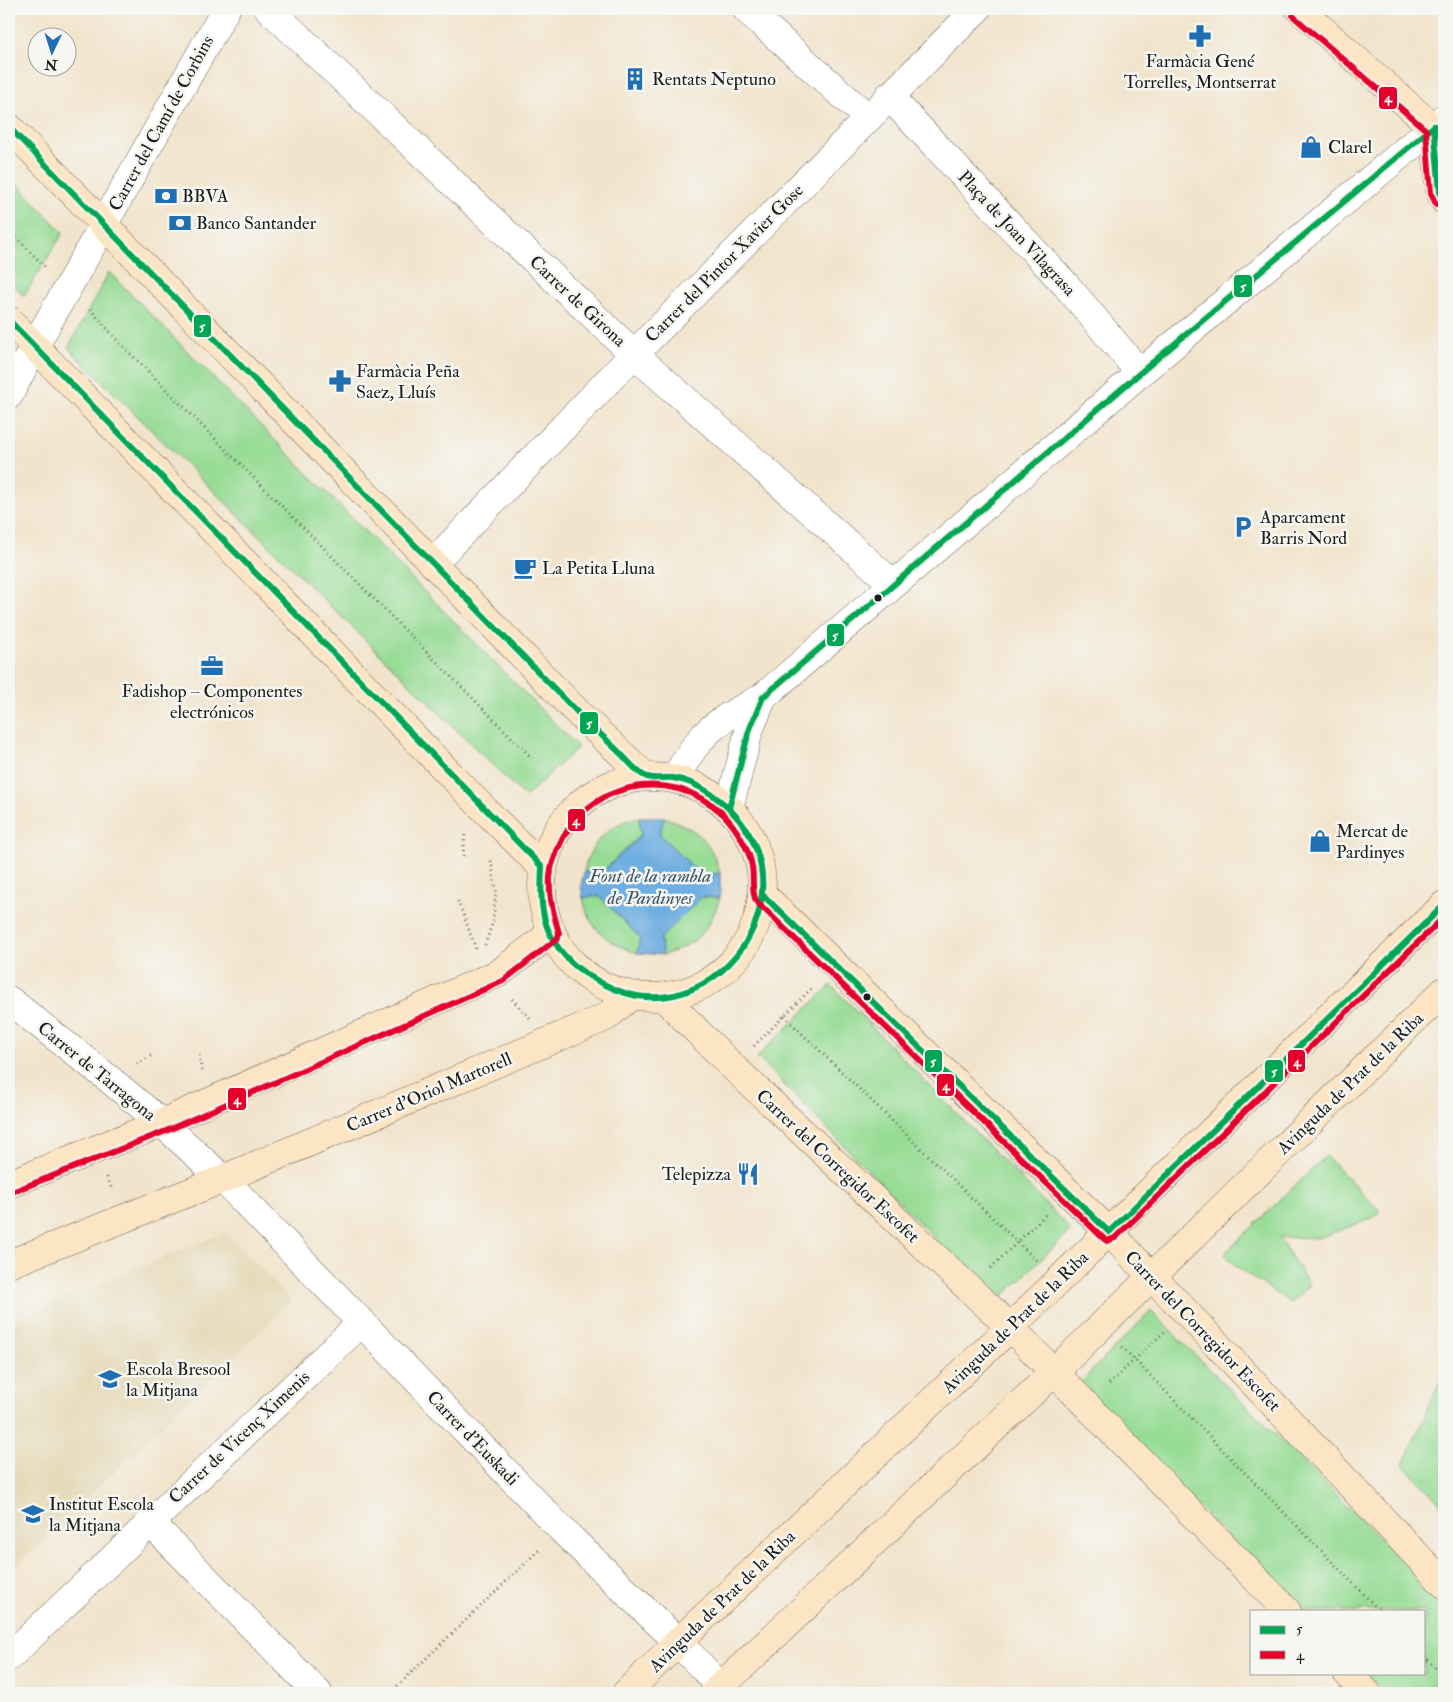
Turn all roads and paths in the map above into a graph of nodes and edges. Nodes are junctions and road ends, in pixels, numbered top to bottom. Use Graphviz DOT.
graph roads {
  1 [pos="226,9"];
  2 [pos="269,9"];
  3 [pos="746,9"];
  4 [pos="977,9"];
  5 [pos="1300,9"];
  6 [pos="889,96"];
  7 [pos="868,118"];
  8 [pos="1441,127"];
  9 [pos="9,128"];
  10 [pos="1444,200"];
  11 [pos="104,224"];
  12 [pos="9,230"];
  13 [pos="46,268"];
  14 [pos="90,308"];
  15 [pos="9,320"];
  16 [pos="34,347"];
  17 [pos="634,354"];
  18 [pos="1140,373"];
  19 [pos="9,395"];
  20 [pos="433,563"];
  21 [pos="893,584"];
  22 [pos="763,697"];
  23 [pos="532,758"];
  24 [pos="645,776"];
  25 [pos="674,778"];
  26 [pos="479,804"];
  27 [pos="729,808"];
  28 [pos="463,856"];
  29 [pos="490,857"];
  30 [pos="542,867"];
  31 [pos="763,895"];
  32 [pos="458,901"];
  33 [pos="1444,905"];
  34 [pos="550,934"];
  35 [pos="834,966"];
  36 [pos="486,969"];
  37 [pos="1444,991"];
  38 [pos="631,996"];
  39 [pos="664,998"];
  40 [pos="9,1000"];
  41 [pos="784,1016"];
  42 [pos="550,1041"];
  43 [pos="733,1067"];
  44 [pos="162,1123"];
  45 [pos="96,1149"];
  46 [pos="223,1179"];
  47 [pos="9,1184"];
  48 [pos="113,1190"];
  49 [pos="1068,1192"];
  50 [pos="1109,1232"];
  51 [pos="1017,1242"];
  52 [pos="1038,1262"];
  53 [pos="9,1264"];
  54 [pos="1151,1276"];
  55 [pos="969,1290"];
  56 [pos="1186,1312"];
  57 [pos="362,1322"];
  58 [pos="1010,1327"];
  59 [pos="1117,1342"];
  60 [pos="1135,1360"];
  61 [pos="1054,1372"];
  62 [pos="1087,1405"];
  63 [pos="150,1522"];
  64 [pos="561,1529"];
  65 [pos="1444,1584"];
  66 [pos="1286,1610"];
  67 [pos="1379,1610"];
  68 [pos="678,1642"];
  69 [pos="9,1657"];
  70 [pos="1426,1658"];
  71 [pos="1349,1674"];
  72 [pos="1444,1677"];
  73 [pos="721,1691"];
  74 [pos="318,1693"];
  75 [pos="390,1693"];
  76 [pos="626,1693"];
  77 [pos="1367,1693"];
  1 -- 11 [label="street, Carrer del Camí de Corbins"];
  2 -- 17 [label="street, Carrer de Girona"];
  3 -- 7 [label="street"];
  4 -- 6 [label="street, Carrer del Pintor Xavier Gose"];
  5 -- 8 [label="street"];
  6 -- 7 [label="street, Carrer del Pintor Xavier Gose"];
  6 -- 18 [label="street, Plaça de Joan Vilagrasa"];
  7 -- 17 [label="street, Carrer del Pintor Xavier Gose"];
  8 -- 10 [label="street"];
  8 -- 18 [label="street"];
  9 -- 11 [label="street"];
  11 -- 16 [label="street, Carrer del Camí de Corbins"];
  11 -- 20 [label="street"];
  12 -- 13 [label="path"];
  14 -- 23 [label="path"];
  15 -- 16 [label="street"];
  16 -- 19 [label="street, Carrer del Camí de Corbins"];
  16 -- 26 [label="street"];
  17 -- 20 [label="street, Carrer del Pintor Xavier Gose"];
  17 -- 21 [label="street, Carrer de Girona"];
  18 -- 21 [label="street"];
  20 -- 24 [label="street"];
  21 -- 22 [label="street"];
  22 -- 25 [label="street"];
  22 -- 27 [label="street"];
  24 -- 25 [label="street"];
  24 -- 30 [label="street"];
  25 -- 27 [label="street"];
  26 -- 28 [label="path"];
  26 -- 30 [label="street"];
  27 -- 31 [label="street"];
  29 -- 36 [label="path"];
  30 -- 34 [label="street"];
  31 -- 35 [label="street, Carrer del Corregidor Escofet"];
  31 -- 39 [label="street"];
  32 -- 36 [label="path"];
  33 -- 50 [label="street, Avinguda de Prat de la Riba"];
  34 -- 36 [label="street"];
  34 -- 38 [label="street"];
  35 -- 41 [label="path"];
  35 -- 49 [label="street, Carrer del Corregidor Escofet"];
  36 -- 42 [label="path"];
  36 -- 44 [label="street"];
  37 -- 54 [label="street, Avinguda de Prat de la Riba"];
  38 -- 39 [label="street"];
  38 -- 42 [label="street, Carrer d'Oriol Martorell"];
  39 -- 43 [label="street, Carrer del Corregidor Escofet"];
  40 -- 44 [label="street, Carrer de Tarragona"];
  41 -- 43 [label="path"];
  41 -- 51 [label="path"];
  42 -- 46 [label="street, Carrer d'Oriol Martorell"];
  43 -- 55 [label="street, Carrer del Corregidor Escofet"];
  44 -- 45 [label="street"];
  44 -- 46 [label="street"];
  45 -- 47 [label="street"];
  45 -- 48 [label="path"];
  46 -- 53 [label="street, Carrer d'Oriol Martorell"];
  46 -- 57 [label="street, Carrer d'Euskadi"];
  49 -- 50 [label="street, Carrer del Corregidor Escofet"];
  49 -- 51 [label="path"];
  50 -- 54 [label="street, Carrer del Corregidor Escofet"];
  50 -- 58 [label="street, Avinguda de Prat de la Riba"];
  51 -- 52 [label="path"];
  51 -- 55 [label="path"];
  54 -- 56 [label="street, Carrer del Corregidor Escofet"];
  54 -- 61 [label="street, Avinguda de Prat de la Riba"];
  55 -- 58 [label="street, Carrer del Corregidor Escofet"];
  56 -- 60 [label="path"];
  56 -- 65 [label="street, Carrer del Corregidor Escofet"];
  57 -- 63 [label="street, Carrer de Vicenç Ximenis"];
  57 -- 64 [label="street, Carrer d'Euskadi"];
  58 -- 61 [label="street, Carrer del Corregidor Escofet"];
  58 -- 68 [label="street, Avinguda de Prat de la Riba"];
  59 -- 60 [label="path"];
  60 -- 62 [label="path"];
  60 -- 67 [label="path"];
  61 -- 62 [label="street, Carrer del Corregidor Escofet"];
  61 -- 73 [label="street, Avinguda de Prat de la Riba"];
  62 -- 66 [label="street, Carrer del Corregidor Escofet"];
  63 -- 69 [label="street, Carrer de Vicenç Ximenis"];
  63 -- 74 [label="street"];
  64 -- 68 [label="street, Carrer d'Euskadi"];
  64 -- 75 [label="path"];
  68 -- 73 [label="street, Carrer d'Euskadi"];
  68 -- 76 [label="street, Avinguda de Prat de la Riba"];
  70 -- 72 [label="path"];
  71 -- 77 [label="street"];
}
